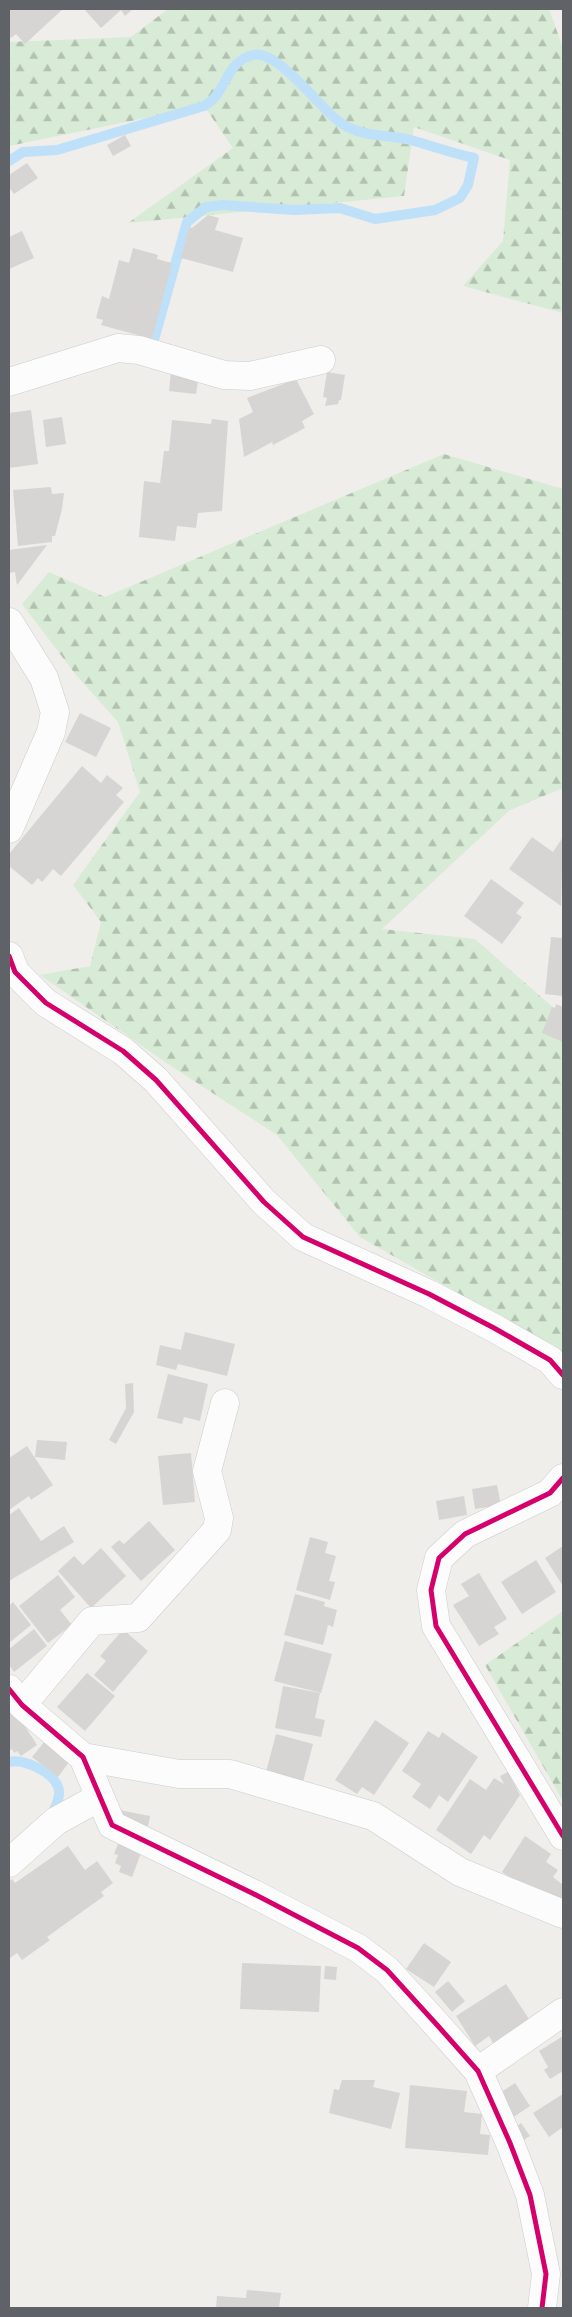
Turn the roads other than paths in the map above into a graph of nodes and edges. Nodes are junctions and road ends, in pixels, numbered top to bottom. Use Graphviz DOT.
graph roads {
  1 [pos="320,360"];
  2 [pos="9,382"];
  3 [pos="9,622"];
  4 [pos="9,829"];
  5 [pos="9,956"];
  6 [pos="563,1375"];
  7 [pos="225,1403"];
  8 [pos="563,1478"];
  9 [pos="15,1697"];
  10 [pos="84,1757"];
  11 [pos="100,1798"];
  12 [pos="563,1836"];
  13 [pos="9,1863"];
  14 [pos="563,1914"];
  15 [pos="563,2012"];
  16 [pos="478,2071"];
  17 [pos="554,2264"];
  18 [pos="542,2308"];
  1 -- 2 [label="street"];
  3 -- 4 [label="street"];
  5 -- 6 [label="street"];
  7 -- 9 [label="street"];
  8 -- 12 [label="street"];
  9 -- 10 [label="street"];
  10 -- 11 [label="street"];
  10 -- 14 [label="street"];
  11 -- 13 [label="street"];
  11 -- 16 [label="street"];
  15 -- 16 [label="street"];
  16 -- 17 [label="street"];
  17 -- 18 [label="street"];
}
